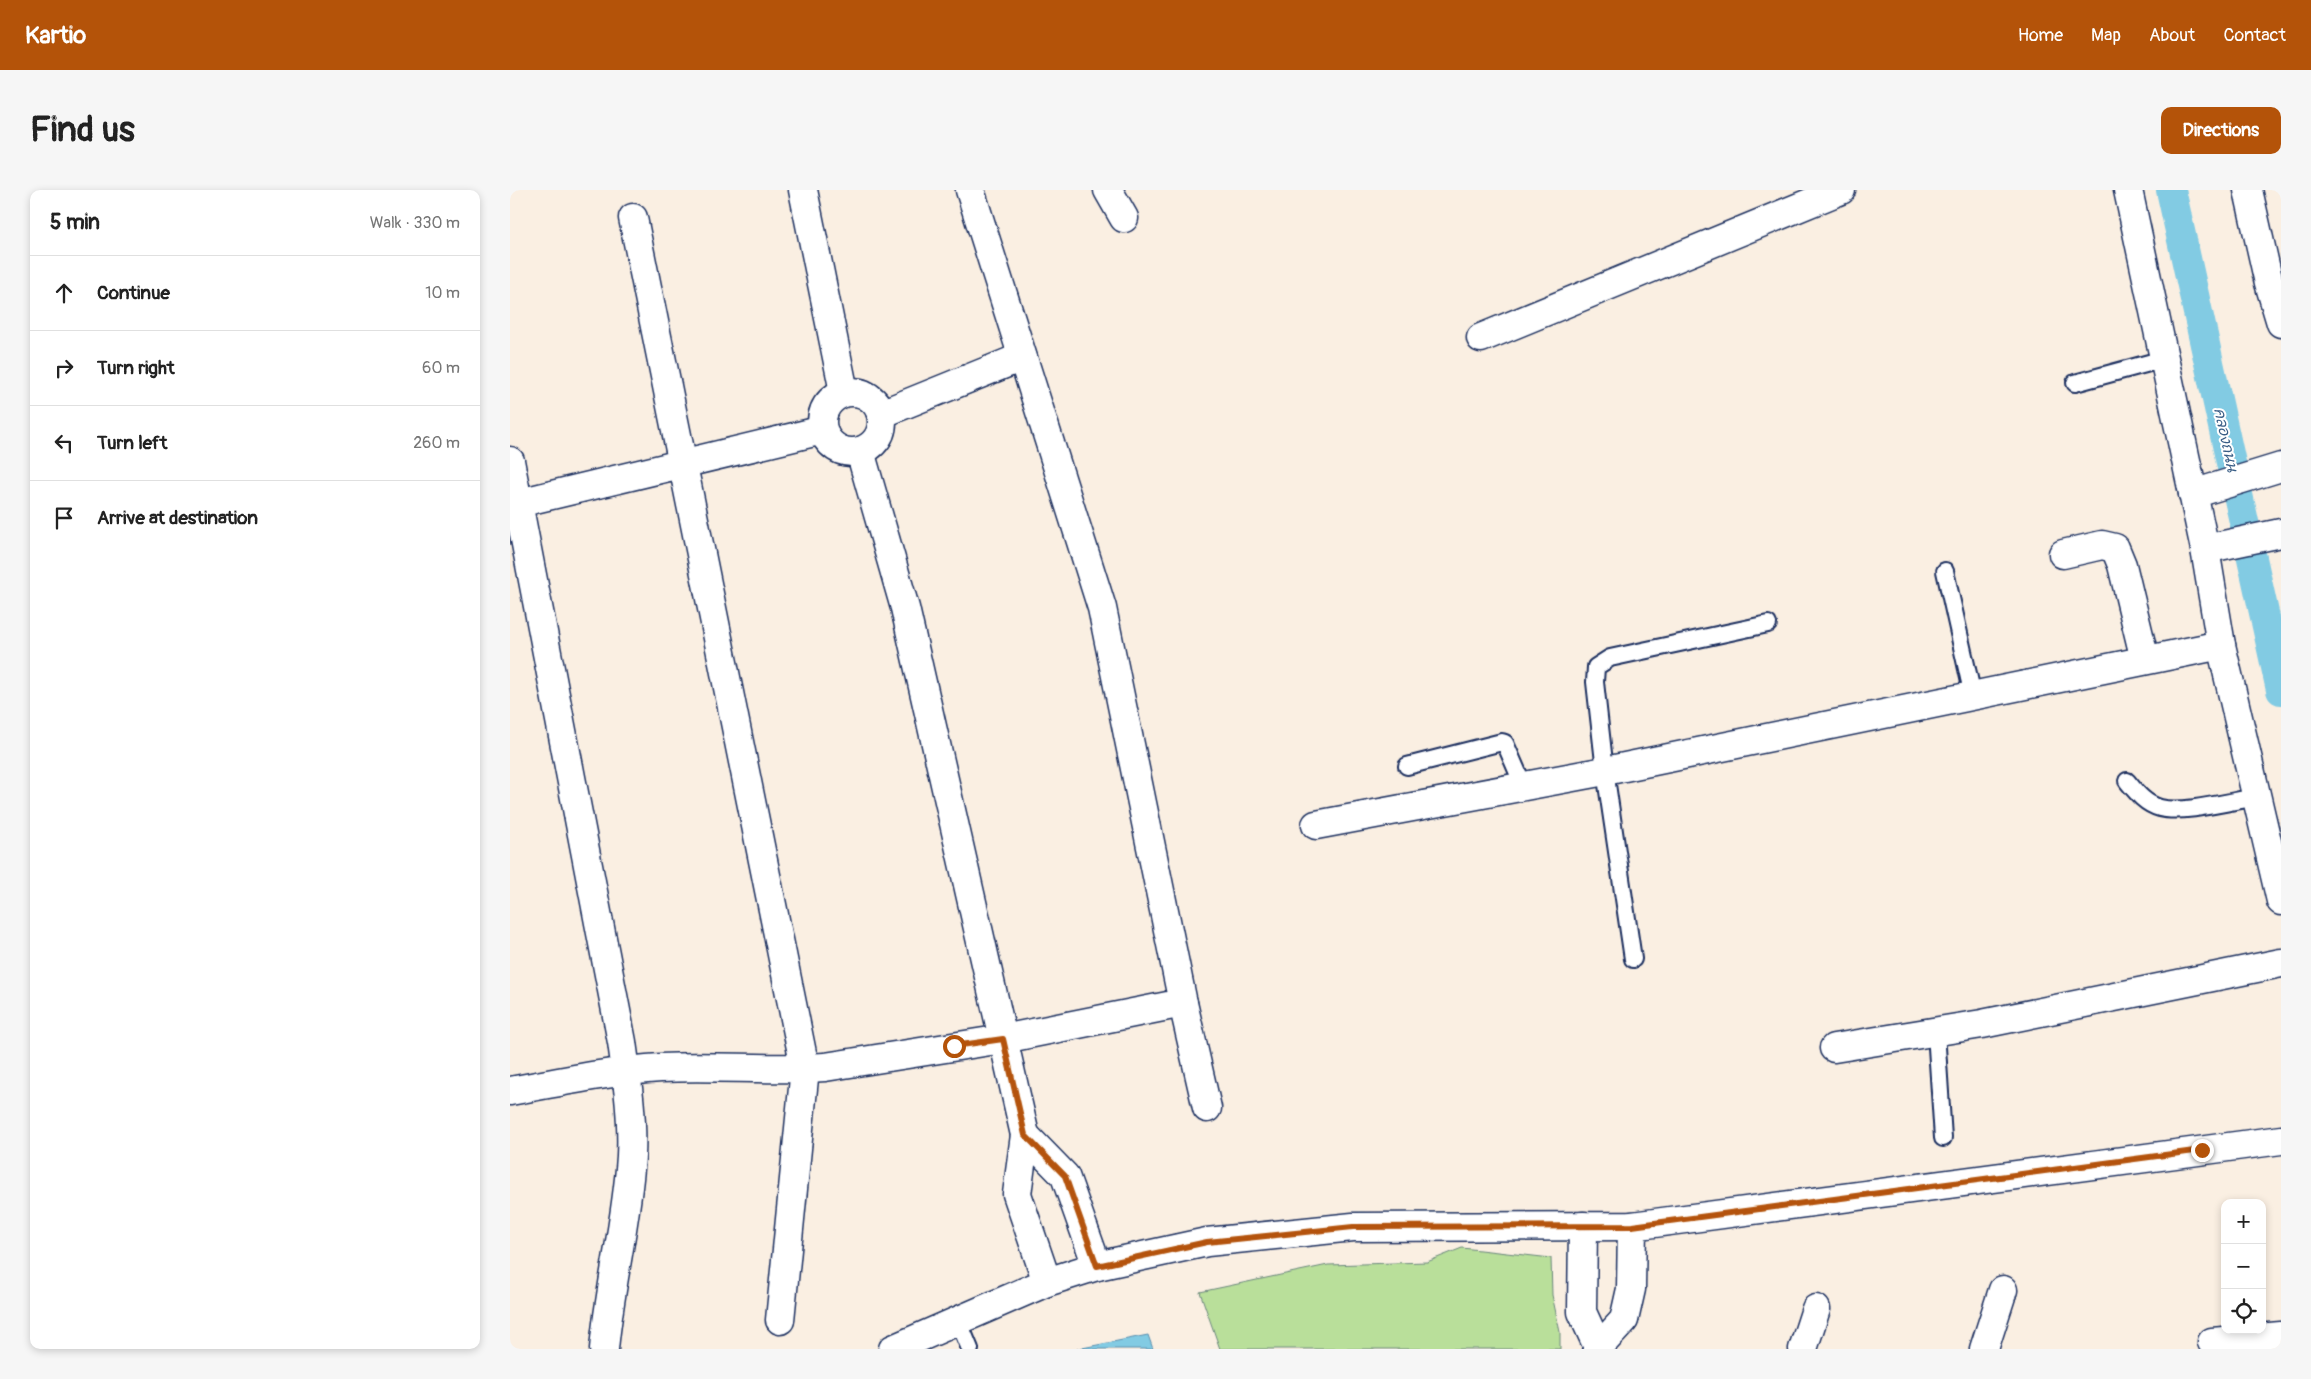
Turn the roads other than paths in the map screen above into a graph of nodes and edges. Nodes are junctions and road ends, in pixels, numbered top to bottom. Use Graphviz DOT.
graph roads {
  1 [pos="803,190"];
  2 [pos="970,190"];
  3 [pos="1108,190"];
  4 [pos="1841,190"];
  5 [pos="2128,190"];
  6 [pos="2248,190"];
  7 [pos="633,218"];
  8 [pos="1124,218"];
  9 [pos="2281,323"];
  10 [pos="1481,338"];
  11 [pos="1022,357"];
  12 [pos="2164,359"];
  13 [pos="2075,383"];
  14 [pos="844,392"];
  15 [pos="882,414"];
  16 [pos="823,430"];
  17 [pos="860,451"];
  18 [pos="510,460"];
  19 [pos="682,464"];
  20 [pos="2281,467"];
  21 [pos="2194,493"];
  22 [pos="514,504"];
  23 [pos="2281,532"];
  24 [pos="2215,546"];
  25 [pos="2063,554"];
  26 [pos="1945,571"];
  27 [pos="1768,624"];
  28 [pos="2221,644"];
  29 [pos="2145,660"];
  30 [pos="1973,696"];
  31 [pos="1407,766"];
  32 [pos="1604,771"];
  33 [pos="2127,781"];
  34 [pos="1524,787"];
  35 [pos="2257,797"];
  36 [pos="1316,825"];
  37 [pos="2281,901"];
  38 [pos="1633,960"];
  39 [pos="2281,963"];
  40 [pos="1183,1003"];
  41 [pos="1936,1032"];
  42 [pos="1003,1039"];
  43 [pos="1834,1048"];
  44 [pos="805,1068"];
  45 [pos="626,1070"];
  46 [pos="510,1091"];
  47 [pos="1207,1108"];
  48 [pos="1025,1135"];
  49 [pos="1943,1138"];
  50 [pos="2281,1140"];
  51 [pos="1583,1226"];
  52 [pos="1632,1226"];
  53 [pos="1097,1266"];
  54 [pos="1047,1282"];
  55 [pos="2003,1290"];
  56 [pos="1816,1309"];
  57 [pos="780,1320"];
  58 [pos="958,1320"];
  59 [pos="2281,1336"];
  60 [pos="2212,1342"];
  61 [pos="1597,1348"];
  62 [pos="604,1349"];
  63 [pos="893,1349"];
  64 [pos="970,1349"];
  65 [pos="1803,1349"];
  66 [pos="1984,1349"];
  1 -- 14 [label="street"];
  2 -- 11 [label="street"];
  3 -- 8 [label="street"];
  4 -- 10 [label="street"];
  5 -- 12 [label="street"];
  6 -- 9 [label="street"];
  7 -- 19 [label="street"];
  11 -- 15 [label="street"];
  11 -- 40 [label="street"];
  12 -- 13 [label="lane"];
  12 -- 21 [label="street"];
  14 -- 15 [label="street"];
  14 -- 16 [label="street"];
  15 -- 17 [label="street"];
  16 -- 17 [label="street"];
  16 -- 19 [label="street"];
  17 -- 42 [label="street"];
  18 -- 22 [label="street"];
  19 -- 22 [label="street"];
  19 -- 44 [label="street"];
  20 -- 21 [label="street"];
  21 -- 24 [label="street"];
  22 -- 45 [label="street"];
  23 -- 24 [label="street"];
  24 -- 28 [label="street"];
  25 -- 29 [label="street"];
  26 -- 30 [label="lane"];
  27 -- 32 [label="lane"];
  28 -- 29 [label="street"];
  28 -- 35 [label="street"];
  29 -- 30 [label="street"];
  30 -- 32 [label="street"];
  31 -- 34 [label="lane"];
  32 -- 34 [label="street"];
  32 -- 38 [label="lane"];
  33 -- 35 [label="lane"];
  34 -- 36 [label="street"];
  35 -- 37 [label="street"];
  39 -- 41 [label="street"];
  40 -- 42 [label="street"];
  40 -- 47 [label="street"];
  41 -- 43 [label="street"];
  41 -- 49 [label="lane"];
  42 -- 44 [label="street"];
  42 -- 48 [label="street"];
  44 -- 45 [label="street"];
  44 -- 57 [label="street"];
  45 -- 46 [label="street"];
  45 -- 62 [label="street"];
  48 -- 53 [label="street"];
  48 -- 54 [label="street"];
  50 -- 52 [label="street"];
  51 -- 52 [label="street"];
  51 -- 53 [label="street"];
  51 -- 61 [label="street"];
  52 -- 61 [label="street"];
  53 -- 54 [label="street"];
  54 -- 58 [label="street"];
  55 -- 66 [label="street"];
  56 -- 65 [label="street"];
  58 -- 63 [label="street"];
  58 -- 64 [label="lane"];
  59 -- 60 [label="street"];
}
